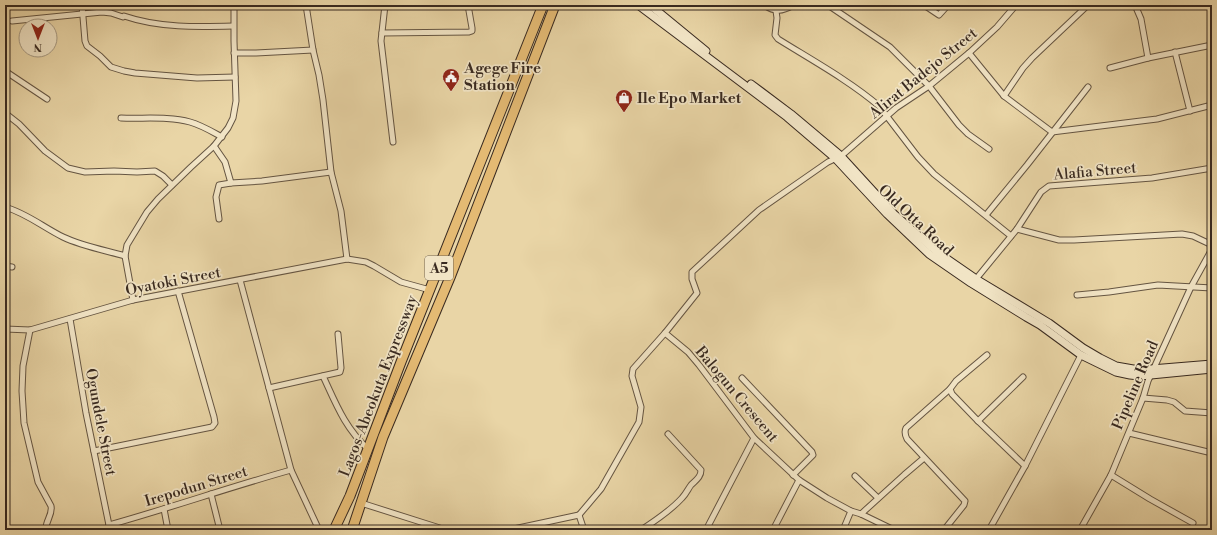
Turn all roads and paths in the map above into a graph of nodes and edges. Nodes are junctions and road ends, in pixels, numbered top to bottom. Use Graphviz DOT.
graph roads {
  1 [pos="82,5"];
  2 [pos="234,5"];
  3 [pos="306,5"];
  4 [pos="385,5"];
  5 [pos="468,5"];
  6 [pos="543,5"];
  7 [pos="555,5"];
  8 [pos="638,5"];
  9 [pos="650,5"];
  10 [pos="764,5"];
  11 [pos="794,5"];
  12 [pos="828,5"];
  13 [pos="924,5"];
  14 [pos="948,5"];
  15 [pos="1016,5"];
  16 [pos="1088,5"];
  17 [pos="1135,5"];
  18 [pos="776,11"];
  19 [pos="84,14"];
  20 [pos="12,21"];
  21 [pos="233,26"];
  22 [pos="382,34"];
  23 [pos="1212,44"];
  24 [pos="313,50"];
  25 [pos="1175,52"];
  26 [pos="234,53"];
  27 [pos="969,53"];
  28 [pos="1148,58"];
  29 [pos="1110,68"];
  30 [pos="5,71"];
  31 [pos="235,77"];
  32 [pos="929,86"];
  33 [pos="1088,87"];
  34 [pos="1004,96"];
  35 [pos="48,99"];
  36 [pos="1212,104"];
  37 [pos="1190,111"];
  38 [pos="5,114"];
  39 [pos="887,117"];
  40 [pos="121,118"];
  41 [pos="1052,132"];
  42 [pos="222,137"];
  43 [pos="392,142"];
  44 [pos="214,146"];
  45 [pos="989,149"];
  46 [pos="838,157"];
  47 [pos="1212,168"];
  48 [pos="331,172"];
  49 [pos="231,183"];
  50 [pos="172,185"];
  51 [pos="5,207"];
  52 [pos="986,215"];
  53 [pos="219,219"];
  54 [pos="1017,229"];
  55 [pos="1011,236"];
  56 [pos="1212,245"];
  57 [pos="1212,249"];
  58 [pos="125,256"];
  59 [pos="348,259"];
  60 [pos="5,266"];
  61 [pos="12,267"];
  62 [pos="976,279"];
  63 [pos="240,280"];
  64 [pos="1191,287"];
  65 [pos="1212,288"];
  66 [pos="430,290"];
  67 [pos="178,291"];
  68 [pos="1077,295"];
  69 [pos="133,300"];
  70 [pos="70,319"];
  71 [pos="5,329"];
  72 [pos="28,330"];
  73 [pos="665,333"];
  74 [pos="338,334"];
  75 [pos="986,355"];
  76 [pos="1081,355"];
  77 [pos="1212,364"];
  78 [pos="1212,369"];
  79 [pos="1153,372"];
  80 [pos="323,376"];
  81 [pos="1023,377"];
  82 [pos="742,378"];
  83 [pos="269,388"];
  84 [pos="950,389"];
  85 [pos="1143,398"];
  86 [pos="1212,414"];
  87 [pos="978,421"];
  88 [pos="1129,433"];
  89 [pos="668,434"];
  90 [pos="754,438"];
  91 [pos="368,449"];
  92 [pos="94,451"];
  93 [pos="1212,454"];
  94 [pos="924,458"];
  95 [pos="1025,466"];
  96 [pos="291,470"];
  97 [pos="794,475"];
  98 [pos="1111,475"];
  99 [pos="855,476"];
  100 [pos="799,480"];
  101 [pos="211,494"];
  102 [pos="878,498"];
  103 [pos="361,503"];
  104 [pos="164,509"];
  105 [pos="851,511"];
  106 [pos="861,514"];
  107 [pos="579,515"];
  108 [pos="5,522"];
  109 [pos="1193,523"];
  110 [pos="109,528"];
  111 [pos="6,530"];
  112 [pos="46,530"];
  113 [pos="168,530"];
  114 [pos="220,530"];
  115 [pos="319,530"];
  116 [pos="334,530"];
  117 [pos="352,530"];
  118 [pos="446,530"];
  119 [pos="509,530"];
  120 [pos="584,530"];
  121 [pos="641,530"];
  122 [pos="706,530"];
  123 [pos="773,530"];
  124 [pos="843,530"];
  125 [pos="894,530"];
  126 [pos="944,530"];
  127 [pos="989,530"];
  128 [pos="1080,530"];
  1 -- 19 [label="street"];
  2 -- 21 [label="street"];
  3 -- 24 [label="street"];
  4 -- 22 [label="street"];
  5 -- 22 [label="street"];
  6 -- 66 [label="highway, Lagos-Abeokuta Expressway / A5"];
  7 -- 103 [label="highway, Lagos-Abeokuta Expressway / A5"];
  8 -- 46 [label="main road, Old Otta Road"];
  9 -- 46 [label="main road"];
  10 -- 18 [label="street"];
  11 -- 18 [label="street"];
  12 -- 32 [label="street"];
  13 -- 14 [label="street"];
  15 -- 27 [label="street, Alirat Badejo Street"];
  16 -- 34 [label="street"];
  17 -- 28 [label="street"];
  18 -- 39 [label="street"];
  19 -- 20 [label="street"];
  19 -- 21 [label="street"];
  19 -- 31 [label="street"];
  21 -- 26 [label="street"];
  22 -- 43 [label="street"];
  23 -- 25 [label="street"];
  24 -- 26 [label="street"];
  24 -- 48 [label="street"];
  25 -- 28 [label="street"];
  25 -- 37 [label="street"];
  26 -- 31 [label="street"];
  27 -- 32 [label="street, Alirat Badejo Street"];
  27 -- 34 [label="street"];
  28 -- 29 [label="street"];
  30 -- 35 [label="street"];
  31 -- 42 [label="street"];
  32 -- 39 [label="street, Alirat Badejo Street"];
  32 -- 45 [label="street"];
  33 -- 41 [label="street"];
  34 -- 41 [label="street"];
  36 -- 37 [label="street"];
  37 -- 41 [label="street"];
  38 -- 50 [label="street"];
  39 -- 46 [label="street, Alirat Badejo Street"];
  39 -- 52 [label="street"];
  40 -- 42 [label="street"];
  41 -- 52 [label="street"];
  42 -- 44 [label="street"];
  44 -- 49 [label="street"];
  44 -- 50 [label="street"];
  46 -- 62 [label="main road, Old Otta Road"];
  46 -- 73 [label="street, Alirat Badejo Street"];
  46 -- 76 [label="main road, Old Otta Road"];
  47 -- 54 [label="street, Alafia Street"];
  48 -- 49 [label="street"];
  48 -- 59 [label="street"];
  49 -- 53 [label="street"];
  50 -- 58 [label="street"];
  51 -- 58 [label="street"];
  52 -- 55 [label="street"];
  54 -- 55 [label="street, Alafia Street"];
  54 -- 56 [label="street"];
  55 -- 62 [label="street, Alafia Street"];
  57 -- 64 [label="street, Pipeline Road"];
  58 -- 69 [label="street"];
  59 -- 63 [label="street, Oyatoki Street"];
  59 -- 66 [label="street"];
  60 -- 61 [label="street"];
  62 -- 79 [label="main road, Old Otta Road"];
  63 -- 67 [label="street, Oyatoki Street"];
  63 -- 83 [label="street"];
  64 -- 65 [label="street"];
  64 -- 68 [label="street"];
  64 -- 79 [label="street, Pipeline Road"];
  66 -- 91 [label="highway, Lagos-Abeokuta Expressway / A5"];
  67 -- 69 [label="street, Oyatoki Street"];
  67 -- 92 [label="street"];
  69 -- 70 [label="street, Oyatoki Street"];
  70 -- 72 [label="street, Oyatoki Street"];
  70 -- 92 [label="street, Ogundele Street"];
  71 -- 72 [label="street, Oyatoki Street"];
  72 -- 112 [label="street"];
  73 -- 90 [label="street, Balogun Crescent"];
  73 -- 107 [label="street"];
  74 -- 80 [label="street"];
  75 -- 84 [label="street"];
  76 -- 79 [label="main road, Old Otta Road"];
  76 -- 95 [label="street"];
  77 -- 79 [label="main road, Old Otta Road"];
  78 -- 79 [label="main road, Old Otta Road"];
  79 -- 85 [label="street, Pipeline Road"];
  80 -- 83 [label="street"];
  80 -- 91 [label="street"];
  81 -- 87 [label="street"];
  82 -- 97 [label="street"];
  83 -- 96 [label="street"];
  84 -- 87 [label="street"];
  84 -- 94 [label="street"];
  85 -- 86 [label="street"];
  85 -- 88 [label="street, Pipeline Road"];
  87 -- 95 [label="street"];
  88 -- 93 [label="street"];
  88 -- 98 [label="street, Pipeline Road"];
  89 -- 121 [label="street"];
  90 -- 97 [label="street, Balogun Crescent"];
  90 -- 122 [label="street"];
  91 -- 116 [label="highway, Lagos-Abeokuta Expressway / A5"];
  92 -- 110 [label="street, Ogundele Street"];
  94 -- 102 [label="street"];
  94 -- 126 [label="street"];
  95 -- 127 [label="street"];
  96 -- 101 [label="street, Irepodun Street"];
  96 -- 115 [label="street"];
  97 -- 100 [label="street, Balogun Crescent"];
  98 -- 109 [label="street"];
  98 -- 128 [label="street, Pipeline Road"];
  99 -- 102 [label="street"];
  100 -- 105 [label="street, Balogun Crescent"];
  100 -- 123 [label="street"];
  101 -- 104 [label="street, Irepodun Street"];
  101 -- 114 [label="street"];
  102 -- 106 [label="street"];
  103 -- 117 [label="highway, Lagos-Abeokuta Expressway / A5"];
  103 -- 118 [label="street"];
  104 -- 110 [label="street, Irepodun Street"];
  104 -- 113 [label="street"];
  105 -- 106 [label="street, Balogun Crescent"];
  105 -- 124 [label="street"];
  106 -- 125 [label="street, Balogun Crescent"];
  107 -- 119 [label="street"];
  107 -- 120 [label="street"];
  108 -- 111 [label="street"];
}
